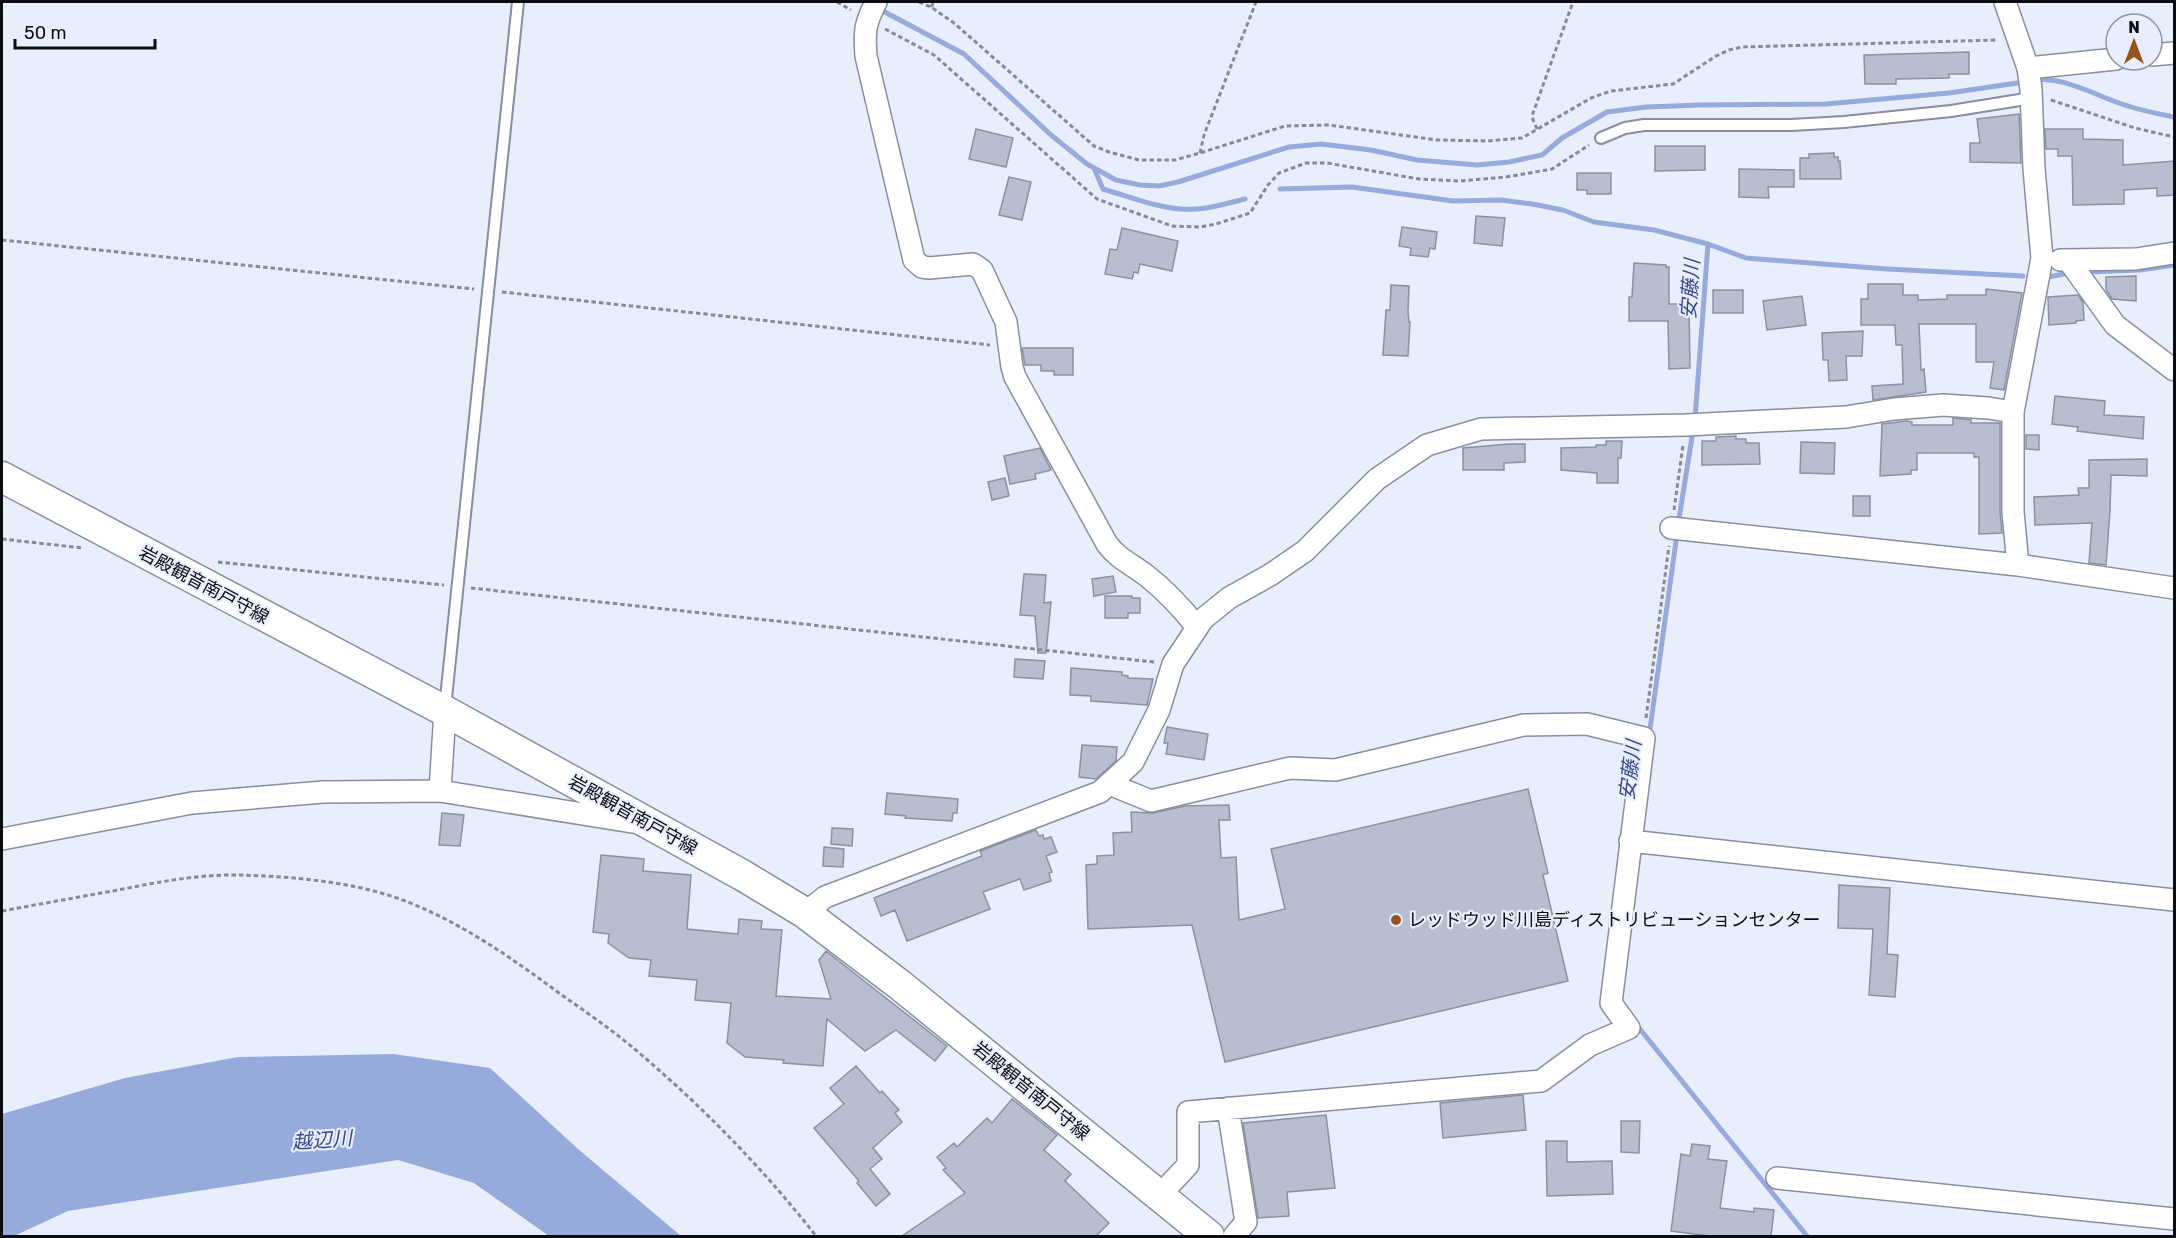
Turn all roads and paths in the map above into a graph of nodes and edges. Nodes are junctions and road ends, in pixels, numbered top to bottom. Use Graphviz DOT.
graph roads {
  1 [pos="518,2"];
  2 [pos="837,2"];
  3 [pos="919,2"];
  4 [pos="934,2"];
  5 [pos="1256,2"];
  6 [pos="1574,2"];
  7 [pos="2005,2"];
  8 [pos="932,7"];
  9 [pos="870,14"];
  10 [pos="2017,37"];
  11 [pos="2104,60"];
  12 [pos="2028,68"];
  13 [pos="2038,98"];
  14 [pos="1537,130"];
  15 [pos="2175,137"];
  16 [pos="1601,138"];
  17 [pos="1200,153"];
  18 [pos="2,240"];
  19 [pos="2175,253"];
  20 [pos="2042,258"];
  21 [pos="2069,261"];
  22 [pos="487,291"];
  23 [pos="1010,347"];
  24 [pos="2175,370"];
  25 [pos="2013,412"];
  26 [pos="1686,425"];
  27 [pos="2,477"];
  28 [pos="1671,528"];
  29 [pos="2,539"];
  30 [pos="90,549"];
  31 [pos="215,562"];
  32 [pos="2018,565"];
  33 [pos="458,586"];
  34 [pos="2175,588"];
  35 [pos="1196,626"];
  36 [pos="1173,664"];
  37 [pos="445,711"];
  38 [pos="1644,738"];
  39 [pos="1109,784"];
  40 [pos="440,791"];
  41 [pos="652,825"];
  42 [pos="2,839"];
  43 [pos="1630,841"];
  44 [pos="2175,900"];
  45 [pos="2,911"];
  46 [pos="805,914"];
  47 [pos="1228,1108"];
  48 [pos="1777,1178"];
  49 [pos="1159,1196"];
  50 [pos="2175,1219"];
  51 [pos="816,1236"];
  52 [pos="1209,1236"];
  53 [pos="1234,1236"];
  1 -- 22 [label="lane"];
  2 -- 9 [label="path"];
  3 -- 8 [label="path"];
  4 -- 8 [label="path"];
  5 -- 17 [label="path"];
  6 -- 14 [label="path"];
  7 -- 10 [label="street"];
  8 -- 17 [label="path"];
  9 -- 16 [label="path"];
  9 -- 23 [label="street"];
  10 -- 12 [label="street"];
  10 -- 14 [label="path"];
  11 -- 12 [label="street"];
  12 -- 13 [label="street"];
  13 -- 15 [label="path"];
  13 -- 16 [label="lane"];
  13 -- 20 [label="street"];
  14 -- 17 [label="path"];
  18 -- 22 [label="path"];
  19 -- 21 [label="street"];
  20 -- 21 [label="street"];
  20 -- 25 [label="street"];
  21 -- 24 [label="street"];
  22 -- 23 [label="path"];
  22 -- 33 [label="lane"];
  23 -- 35 [label="street"];
  25 -- 26 [label="street"];
  25 -- 32 [label="street"];
  26 -- 28 [label="path"];
  26 -- 35 [label="street"];
  27 -- 37 [label="main road, 岩殿観音南戸守線"];
  28 -- 32 [label="street"];
  28 -- 38 [label="path"];
  29 -- 30 [label="path"];
  31 -- 33 [label="path"];
  32 -- 34 [label="street"];
  33 -- 36 [label="path"];
  33 -- 37 [label="lane"];
  35 -- 36 [label="street"];
  36 -- 39 [label="street"];
  37 -- 40 [label="street"];
  37 -- 41 [label="main road, 岩殿観音南戸守線"];
  38 -- 39 [label="street"];
  38 -- 43 [label="street"];
  39 -- 46 [label="street"];
  40 -- 41 [label="street"];
  40 -- 42 [label="street"];
  41 -- 46 [label="main road, 岩殿観音南戸守線"];
  43 -- 44 [label="street"];
  43 -- 47 [label="street"];
  45 -- 51 [label="path"];
  46 -- 49 [label="main road, 岩殿観音南戸守線"];
  47 -- 49 [label="street"];
  47 -- 53 [label="street"];
  48 -- 50 [label="street"];
  49 -- 52 [label="main road, 岩殿観音南戸守線"];
}
